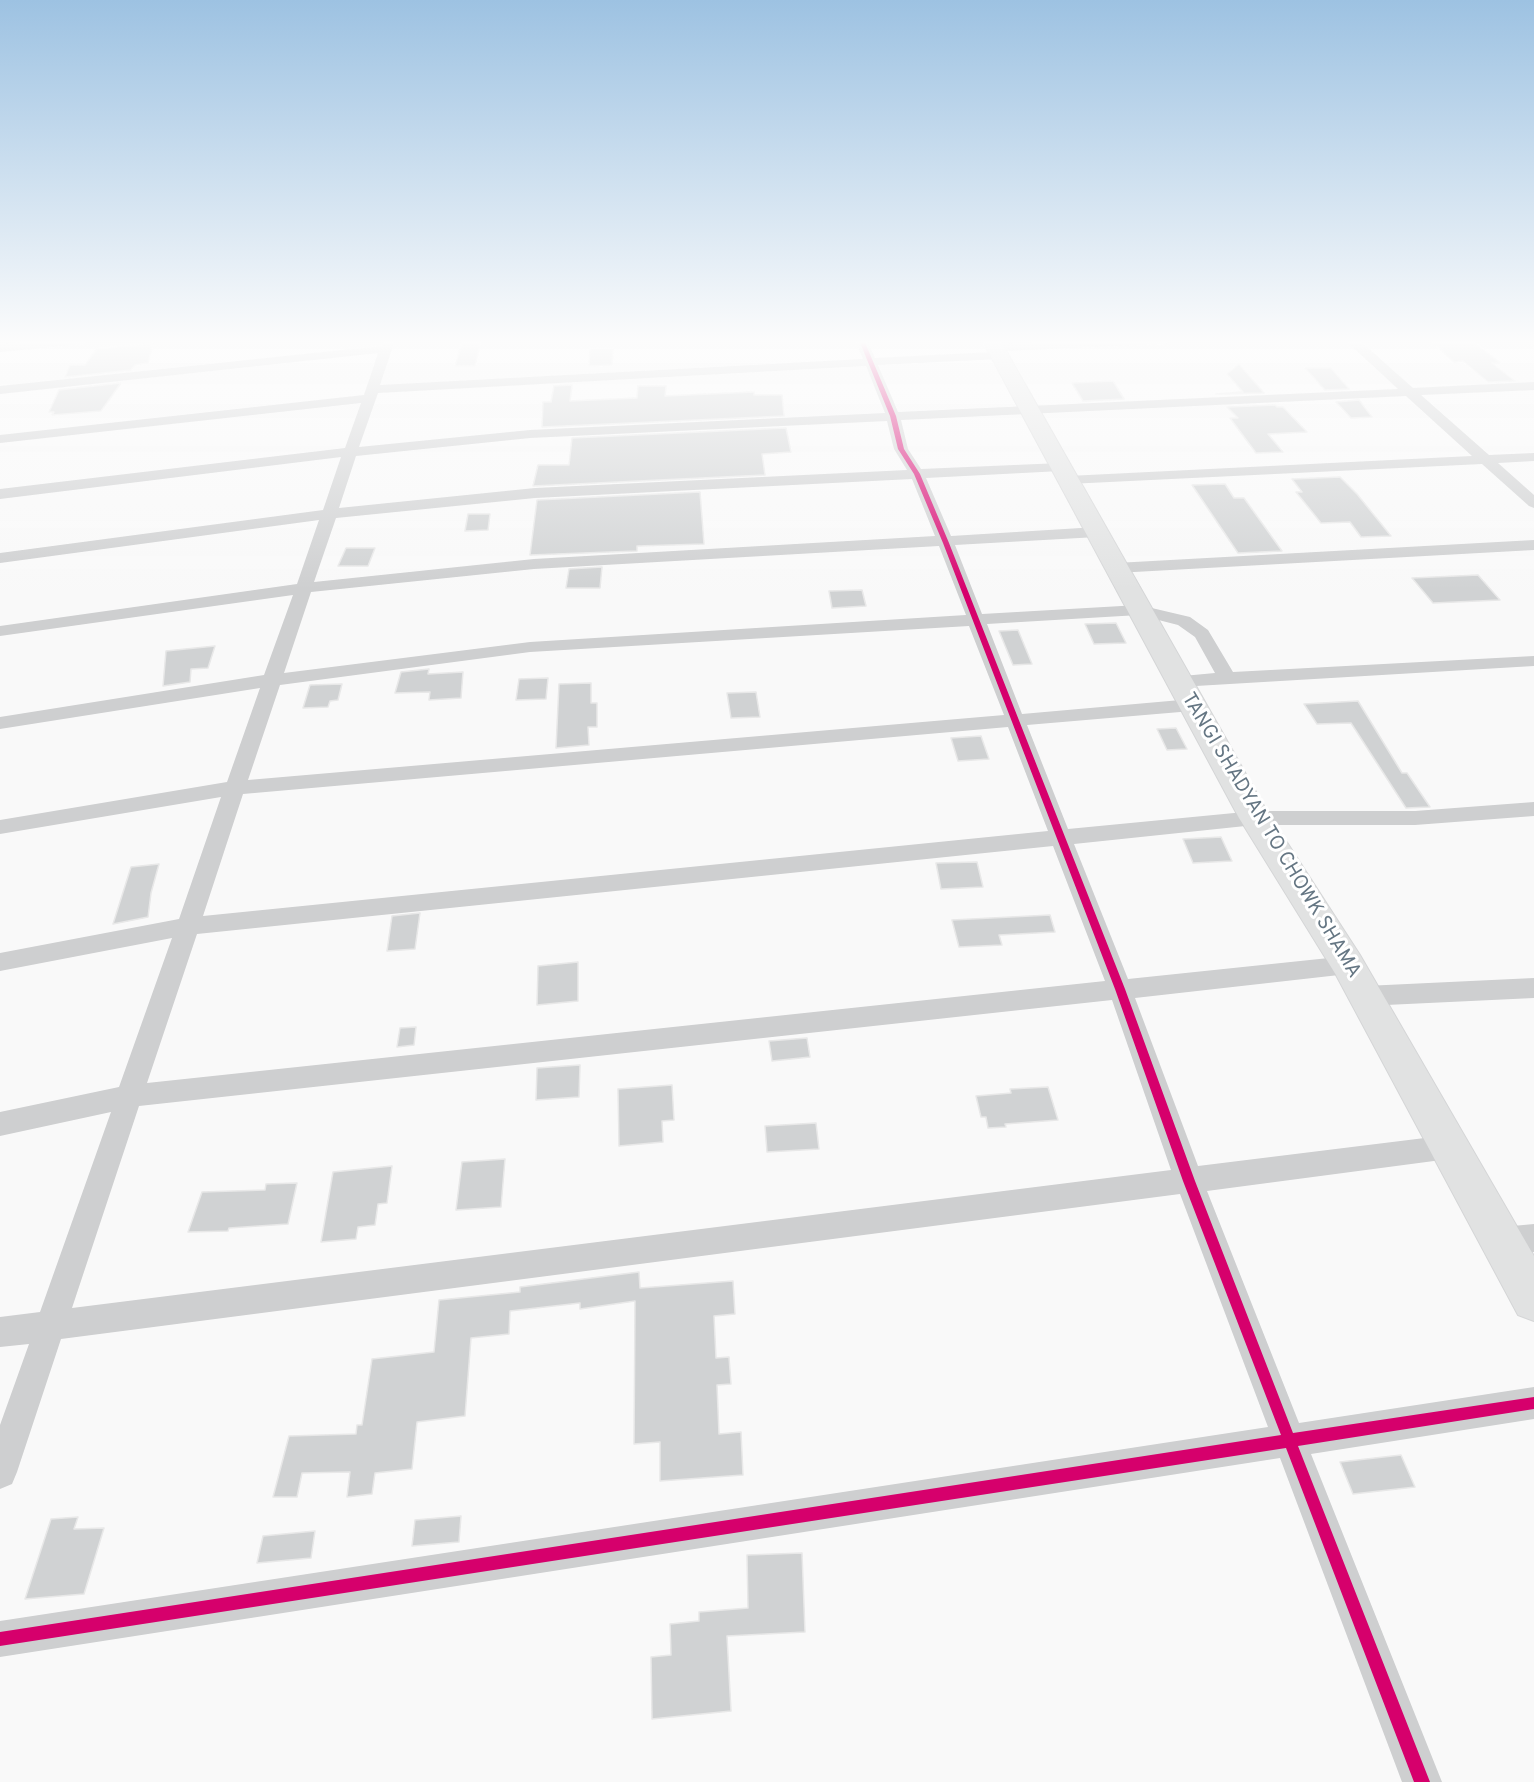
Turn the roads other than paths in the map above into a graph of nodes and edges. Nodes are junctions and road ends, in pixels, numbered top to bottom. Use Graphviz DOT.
graph roads {
  1 [pos="127,423"];
  2 [pos="360,423"];
  3 [pos="749,423"];
  4 [pos="895,423"];
  5 [pos="1037,423"];
  6 [pos="1444,423"];
  7 [pos="0,439"];
  8 [pos="350,452"];
  9 [pos="1534,457"];
  10 [pos="1485,459"];
  11 [pos="917,474"];
  12 [pos="1065,474"];
  13 [pos="0,494"];
  14 [pos="1534,503"];
  15 [pos="329,514"];
  16 [pos="1097,532"];
  17 [pos="944,541"];
  18 [pos="1534,545"];
  19 [pos="0,558"];
  20 [pos="1116,568"];
  21 [pos="304,588"];
  22 [pos="1139,610"];
  23 [pos="975,620"];
  24 [pos="0,631"];
  25 [pos="1534,661"];
  26 [pos="1228,679"];
  27 [pos="272,680"];
  28 [pos="1185,693"];
  29 [pos="1014,720"];
  30 [pos="0,723"];
  31 [pos="235,788"];
  32 [pos="1534,809"];
  33 [pos="1255,818"];
  34 [pos="0,827"];
  35 [pos="1060,837"];
  36 [pos="188,926"];
  37 [pos="0,962"];
  38 [pos="1348,965"];
  39 [pos="1534,988"];
  40 [pos="1120,989"];
  41 [pos="1365,996"];
  42 [pos="129,1096"];
  43 [pos="0,1124"];
  44 [pos="1449,1147"];
  45 [pos="1189,1181"];
  46 [pos="1534,1238"];
  47 [pos="1502,1241"];
  48 [pos="1534,1299"];
  49 [pos="50,1326"];
  50 [pos="0,1332"];
  51 [pos="1534,1403"];
  52 [pos="1288,1441"];
  53 [pos="0,1472"];
  54 [pos="0,1639"];
  55 [pos="1422,1782"];
  1 -- 7 [label="street"];
  2 -- 8 [label="street"];
  3 -- 8 [label="street"];
  4 -- 11 [label="street"];
  5 -- 12 [label="main road, TANGI SHADYAN TO CHOWK SHAMA"];
  6 -- 10 [label="street"];
  8 -- 13 [label="street"];
  8 -- 15 [label="street"];
  9 -- 10 [label="street"];
  10 -- 12 [label="street"];
  10 -- 14 [label="street"];
  11 -- 12 [label="street"];
  11 -- 15 [label="street"];
  11 -- 17 [label="street"];
  12 -- 16 [label="main road, TANGI SHADYAN TO CHOWK SHAMA"];
  15 -- 19 [label="street"];
  15 -- 21 [label="street"];
  16 -- 17 [label="street"];
  16 -- 20 [label="main road, TANGI SHADYAN TO CHOWK SHAMA"];
  17 -- 21 [label="street"];
  17 -- 23 [label="street"];
  18 -- 20 [label="street"];
  20 -- 22 [label="main road, TANGI SHADYAN TO CHOWK SHAMA"];
  21 -- 24 [label="street"];
  21 -- 27 [label="street"];
  22 -- 23 [label="street"];
  22 -- 26 [label="street"];
  22 -- 28 [label="main road, TANGI SHADYAN TO CHOWK SHAMA"];
  23 -- 27 [label="street"];
  23 -- 29 [label="street"];
  25 -- 26 [label="street"];
  26 -- 28 [label="street"];
  27 -- 30 [label="street"];
  27 -- 31 [label="street"];
  28 -- 29 [label="street"];
  28 -- 33 [label="main road, TANGI SHADYAN TO CHOWK SHAMA"];
  29 -- 31 [label="street"];
  29 -- 35 [label="street"];
  31 -- 34 [label="street"];
  31 -- 36 [label="street"];
  32 -- 33 [label="street"];
  33 -- 35 [label="street"];
  33 -- 38 [label="main road, TANGI SHADYAN TO CHOWK SHAMA"];
  35 -- 36 [label="street"];
  35 -- 40 [label="street"];
  36 -- 37 [label="street"];
  36 -- 42 [label="street"];
  38 -- 40 [label="street"];
  38 -- 41 [label="main road, TANGI SHADYAN TO CHOWK SHAMA"];
  39 -- 41 [label="street"];
  40 -- 42 [label="street"];
  40 -- 45 [label="street"];
  41 -- 44 [label="main road, TANGI SHADYAN TO CHOWK SHAMA"];
  42 -- 43 [label="street"];
  42 -- 49 [label="street"];
  44 -- 45 [label="street"];
  44 -- 47 [label="main road, TANGI SHADYAN TO CHOWK SHAMA"];
  45 -- 49 [label="street"];
  45 -- 52 [label="street"];
  46 -- 47 [label="street"];
  47 -- 48 [label="main road, TANGI SHADYAN TO CHOWK SHAMA"];
  49 -- 50 [label="street"];
  49 -- 53 [label="street"];
  51 -- 52 [label="street"];
  52 -- 54 [label="street"];
  52 -- 55 [label="street"];
}
